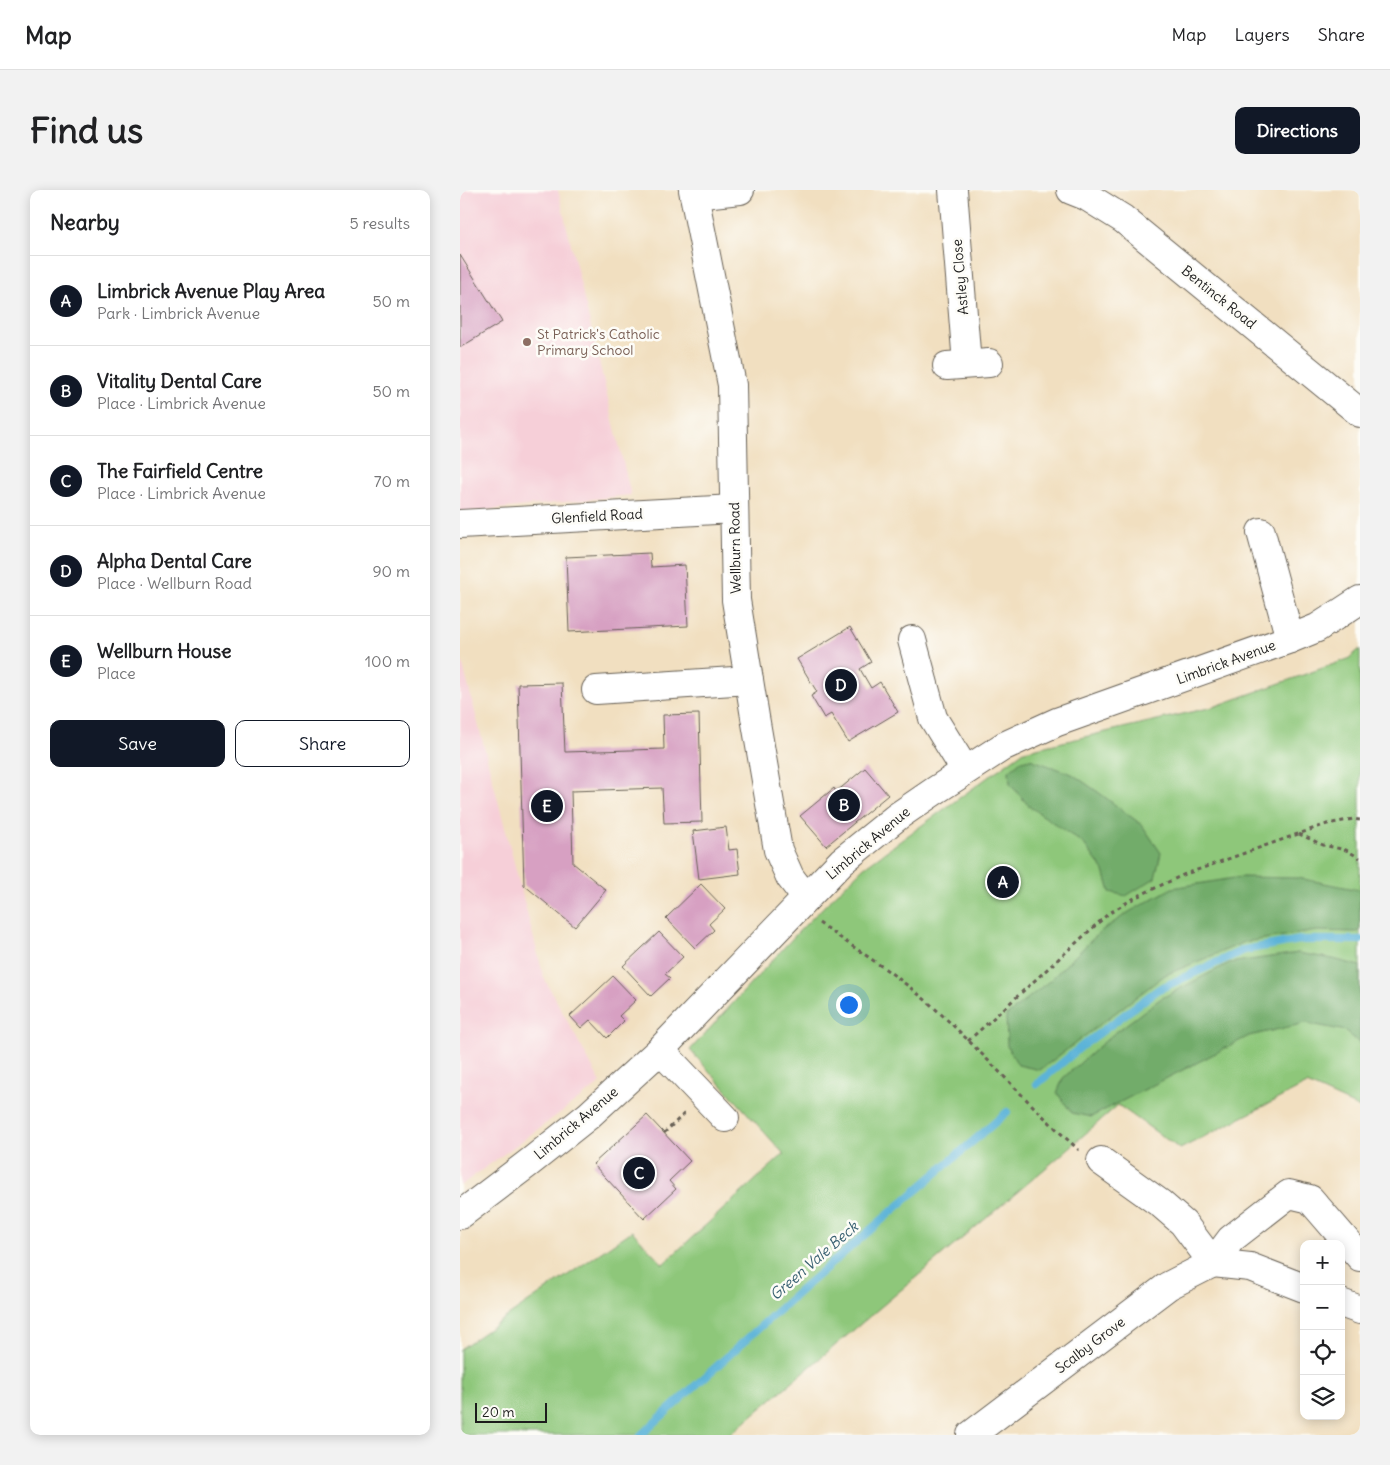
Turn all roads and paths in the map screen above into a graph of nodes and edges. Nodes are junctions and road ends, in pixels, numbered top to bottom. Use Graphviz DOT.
graph roads {
  1 [pos="740,190"];
  2 [pos="953,190"];
  3 [pos="1071,190"];
  4 [pos="693,192"];
  5 [pos="967,364"];
  6 [pos="1360,413"];
  7 [pos="734,509"];
  8 [pos="460,524"];
  9 [pos="1261,532"];
  10 [pos="1360,600"];
  11 [pos="1290,639"];
  12 [pos="912,640"];
  13 [pos="749,680"];
  14 [pos="596,690"];
  15 [pos="965,770"];
  16 [pos="1360,820"];
  17 [pos="1298,834"];
  18 [pos="1360,858"];
  19 [pos="802,903"];
  20 [pos="968,1041"];
  21 [pos="660,1050"];
  22 [pos="725,1118"];
  23 [pos="1101,1161"];
  24 [pos="460,1215"];
  25 [pos="1360,1257"];
  26 [pos="1214,1263"];
  27 [pos="1300,1286"];
  28 [pos="1345,1304"];
  29 [pos="1360,1310"];
  30 [pos="971,1435"];
  1 -- 4 [label="street"];
  2 -- 5 [label="street, Astley Close"];
  3 -- 6 [label="street, Bentinck Road"];
  4 -- 7 [label="street, Wellburn Road"];
  7 -- 8 [label="street, Glenfield Road"];
  7 -- 13 [label="street, Wellburn Road"];
  9 -- 11 [label="street"];
  10 -- 11 [label="street, Limbrick Avenue"];
  11 -- 15 [label="street, Limbrick Avenue"];
  12 -- 15 [label="street"];
  13 -- 14 [label="street"];
  13 -- 19 [label="street, Wellburn Road"];
  15 -- 19 [label="street, Limbrick Avenue"];
  16 -- 17 [label="path"];
  17 -- 18 [label="path"];
  17 -- 20 [label="path"];
  19 -- 20 [label="path"];
  19 -- 21 [label="street, Limbrick Avenue"];
  20 -- 23 [label="path"];
  21 -- 22 [label="street"];
  21 -- 24 [label="street, Limbrick Avenue"];
  23 -- 26 [label="street"];
  25 -- 26 [label="street"];
  26 -- 27 [label="street"];
  26 -- 30 [label="street, Scalby Grove"];
  28 -- 29 [label="street"];
}
